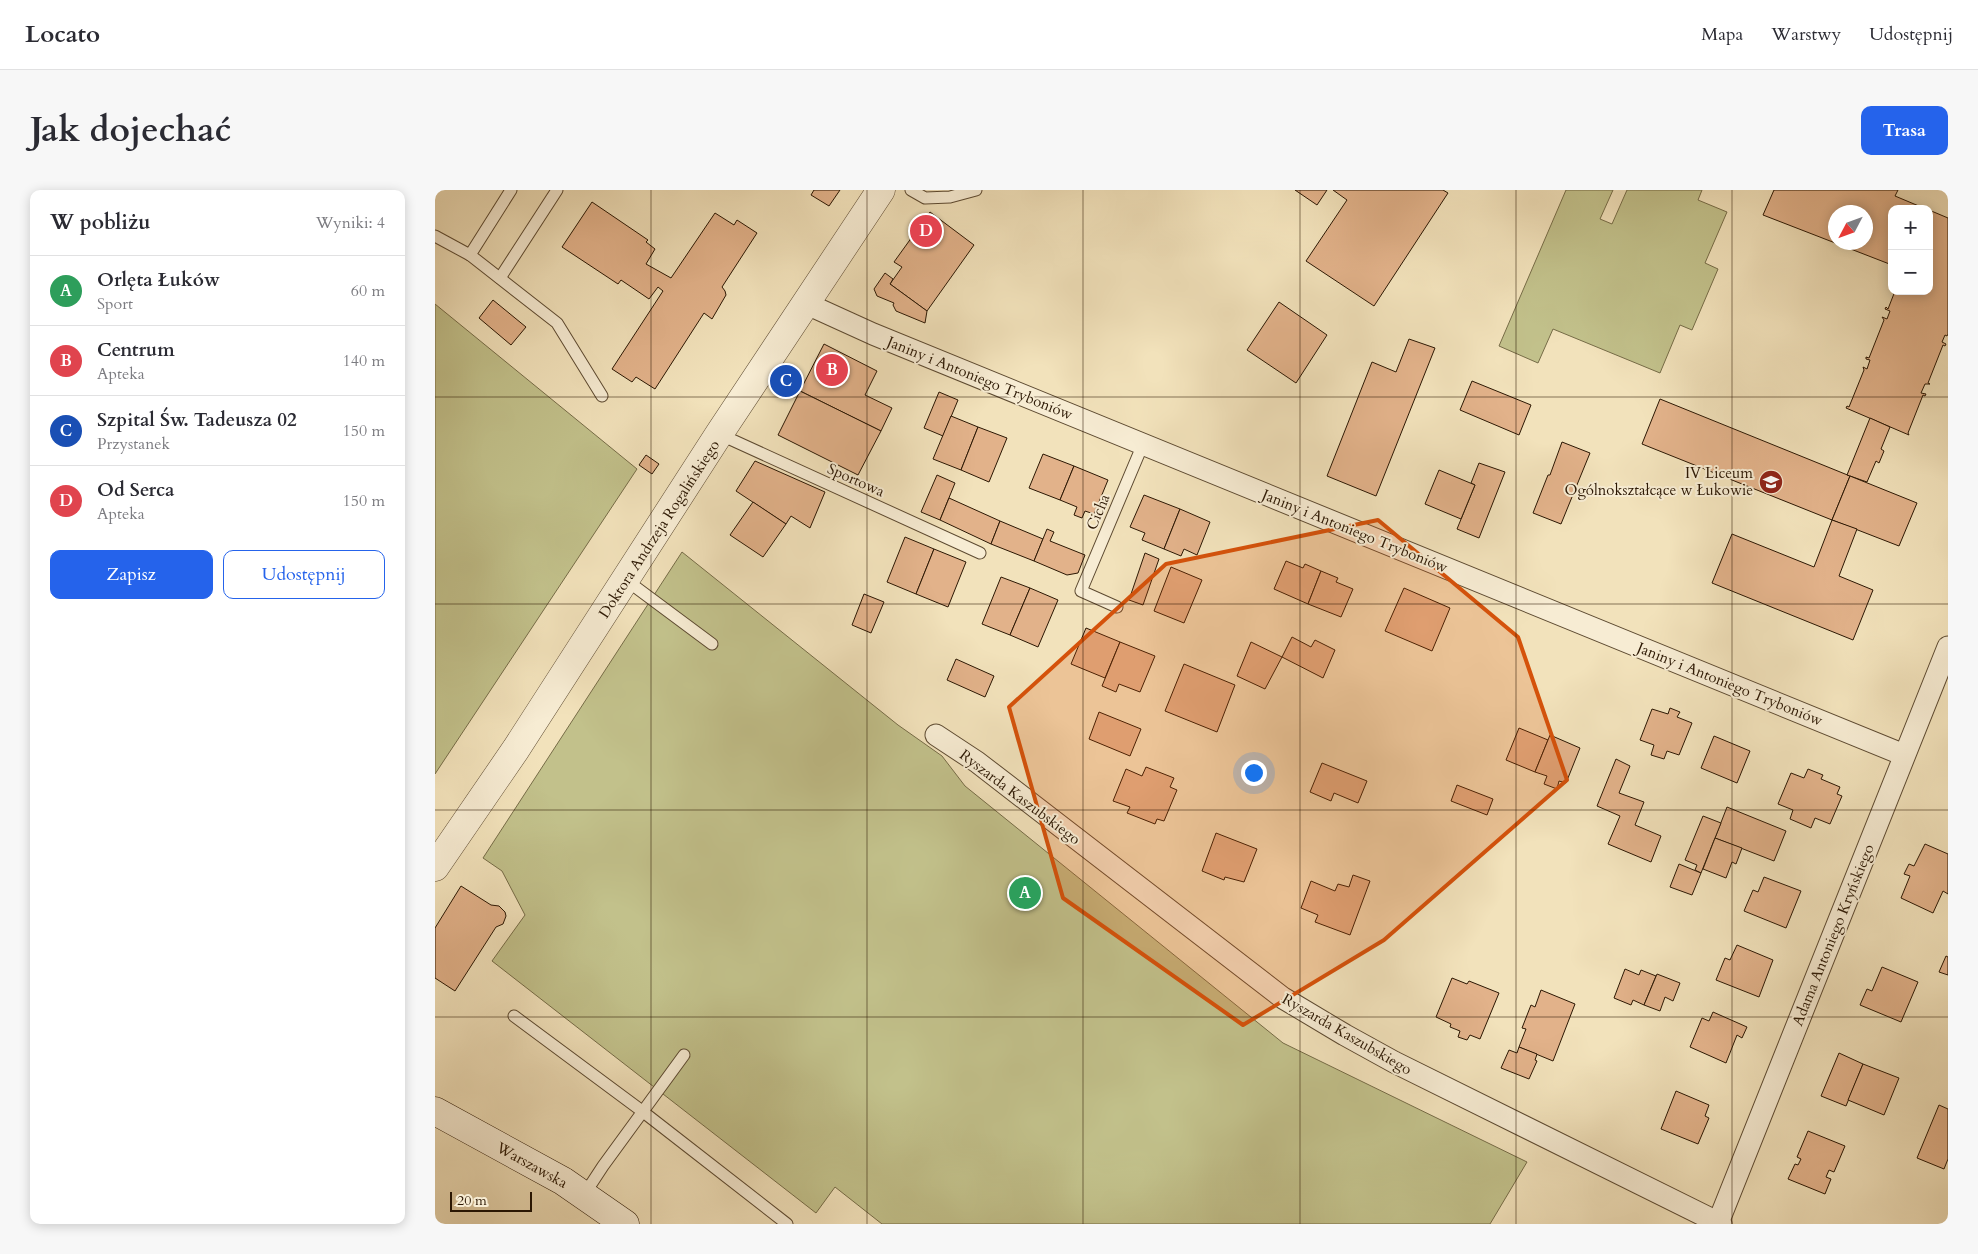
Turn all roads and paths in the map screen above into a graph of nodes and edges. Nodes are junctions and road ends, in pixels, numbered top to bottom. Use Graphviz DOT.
graph roads {
  1 [pos="511,190"];
  2 [pos="557,190"];
  3 [pos="881,190"];
  4 [pos="911,190"];
  5 [pos="976,190"];
  6 [pos="435,236"];
  7 [pos="470,255"];
  8 [pos="500,278"];
  9 [pos="807,304"];
  10 [pos="602,396"];
  11 [pos="719,434"];
  12 [pos="1143,444"];
  13 [pos="980,553"];
  14 [pos="626,580"];
  15 [pos="1117,607"];
  16 [pos="712,644"];
  17 [pos="1948,646"];
  18 [pos="936,735"];
  19 [pos="1904,755"];
  20 [pos="435,867"];
  21 [pos="514,1016"];
  22 [pos="684,1055"];
  23 [pos="435,1111"];
  24 [pos="642,1111"];
  25 [pos="584,1195"];
  26 [pos="1719,1223"];
  27 [pos="625,1224"];
  28 [pos="787,1224"];
  1 -- 7 [label="lane"];
  2 -- 8 [label="lane"];
  3 -- 9 [label="street, Doktora Andrzeja Rogalińskiego"];
  4 -- 5 [label="lane"];
  6 -- 7 [label="lane"];
  7 -- 8 [label="lane"];
  8 -- 10 [label="lane"];
  9 -- 11 [label="street, Doktora Andrzeja Rogalińskiego"];
  9 -- 12 [label="street, Janiny i Antoniego Tryboniów"];
  11 -- 13 [label="lane, Sportowa"];
  11 -- 14 [label="street, Doktora Andrzeja Rogalińskiego"];
  12 -- 15 [label="lane, Cicha"];
  12 -- 19 [label="street, Janiny i Antoniego Tryboniów"];
  14 -- 16 [label="lane"];
  14 -- 20 [label="street, Doktora Andrzeja Rogalińskiego"];
  17 -- 19 [label="street, Adama Antoniego Kryńskiego"];
  18 -- 26 [label="street, Ryszarda Kaszubskiego"];
  19 -- 26 [label="street, Adama Antoniego Kryńskiego"];
  21 -- 24 [label="lane"];
  22 -- 24 [label="lane"];
  23 -- 25 [label="street, Warszawska"];
  24 -- 25 [label="lane"];
  24 -- 28 [label="lane"];
  25 -- 27 [label="street, Warszawska"];
}
